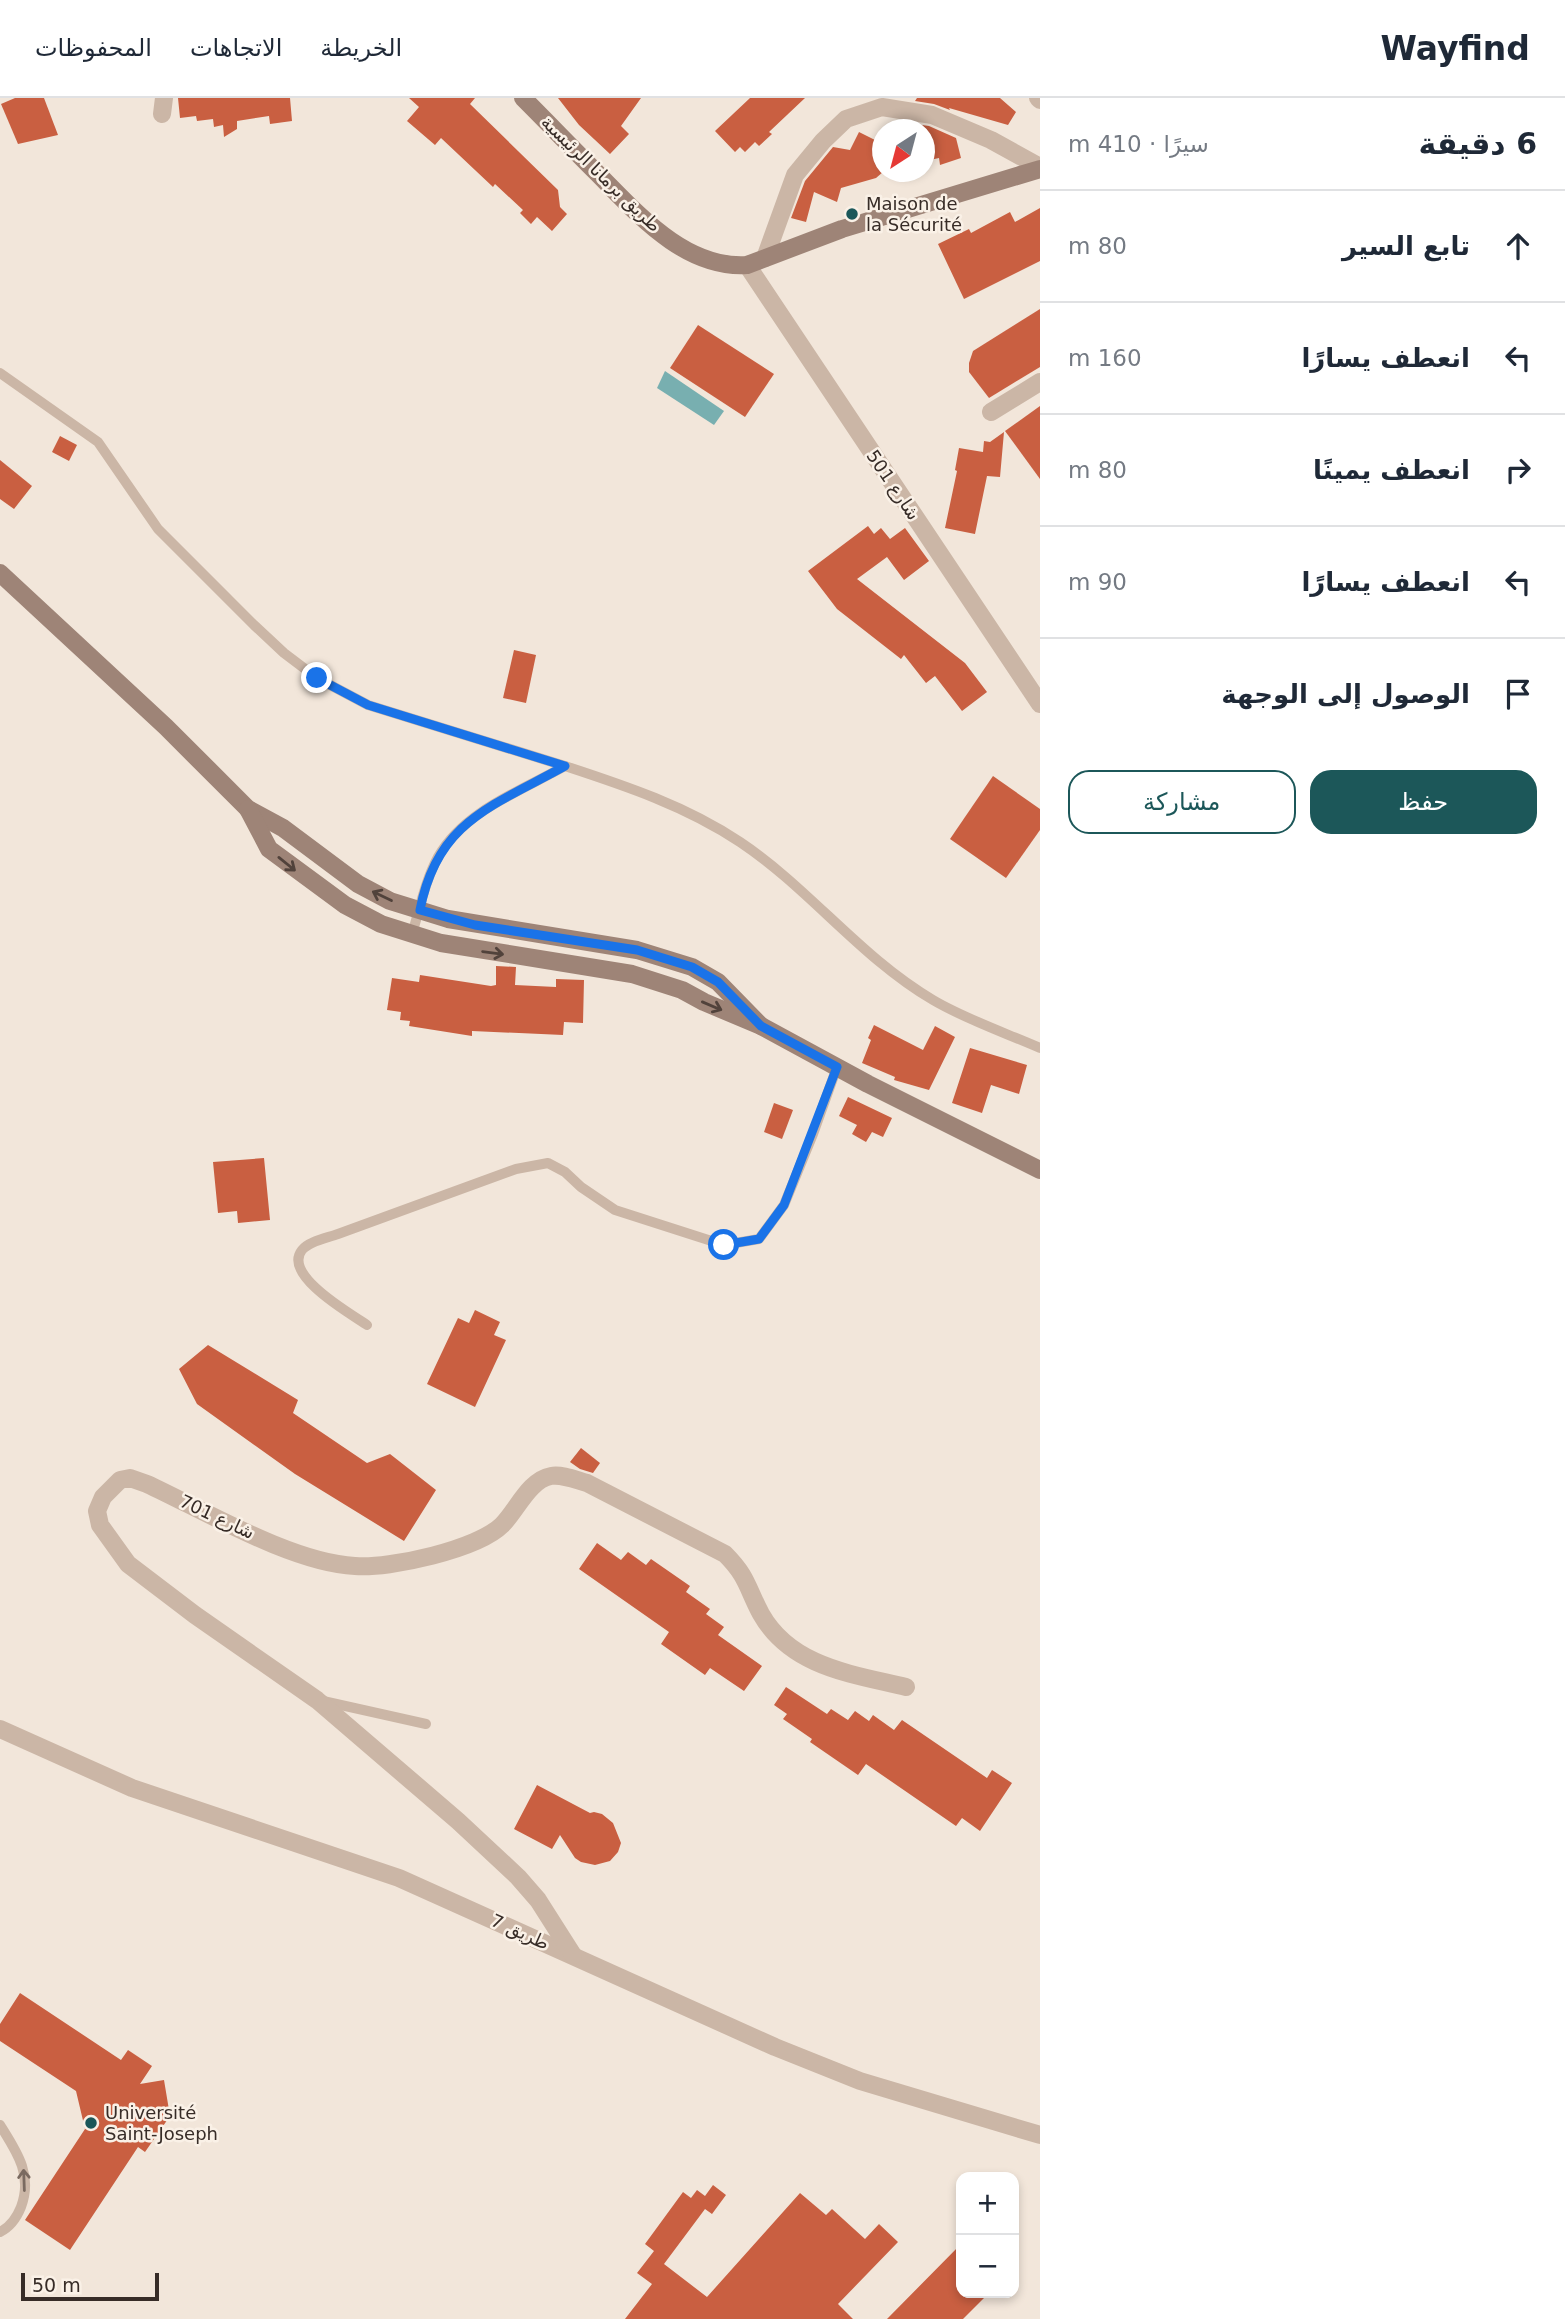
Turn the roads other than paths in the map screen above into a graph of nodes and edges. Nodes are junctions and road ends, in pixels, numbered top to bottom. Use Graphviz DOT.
graph roads {
  1 [pos="523,98"];
  2 [pos="1040,168"];
  3 [pos="765,258"];
  4 [pos="747,265"];
  5 [pos="0,373"];
  6 [pos="1040,383"];
  7 [pos="991,412"];
  8 [pos="0,573"];
  9 [pos="1040,704"];
  10 [pos="565,766"];
  11 [pos="248,809"];
  12 [pos="420,910"];
  13 [pos="412,934"];
  14 [pos="761,1026"];
  15 [pos="1040,1048"];
  16 [pos="837,1067"];
  17 [pos="1040,1170"];
  18 [pos="367,1325"];
  19 [pos="906,1687"];
  20 [pos="317,1700"];
  21 [pos="426,1724"];
  22 [pos="0,1729"];
  23 [pos="573,1955"];
  24 [pos="0,2126"];
  25 [pos="1040,2135"];
  26 [pos="0,2232"];
  1 -- 4 [label="street, طريق برمانا الرئيسية"];
  2 -- 3 [label="street, طريق برمانا الرئيسية"];
  2 -- 3 [label="street"];
  3 -- 4 [label="street, طريق برمانا الرئيسية"];
  4 -- 9 [label="street, شارع 501"];
  5 -- 10 [label="lane"];
  6 -- 7 [label="street"];
  8 -- 11 [label="street"];
  10 -- 12 [label="lane"];
  10 -- 15 [label="lane"];
  12 -- 11 [label="street, one-way"];
  11 -- 13 [label="street, one-way"];
  12 -- 13 [label="lane"];
  12 -- 14 [label="street"];
  13 -- 14 [label="street, one-way"];
  14 -- 16 [label="street"];
  16 -- 17 [label="street"];
  16 -- 18 [label="lane"];
  19 -- 20 [label="street, شارع 701"];
  20 -- 21 [label="lane"];
  20 -- 23 [label="street, شارع 701"];
  22 -- 23 [label="street, طريق 7"];
  23 -- 25 [label="street, طريق 7"];
  26 -- 24 [label="lane, one-way"];
}
